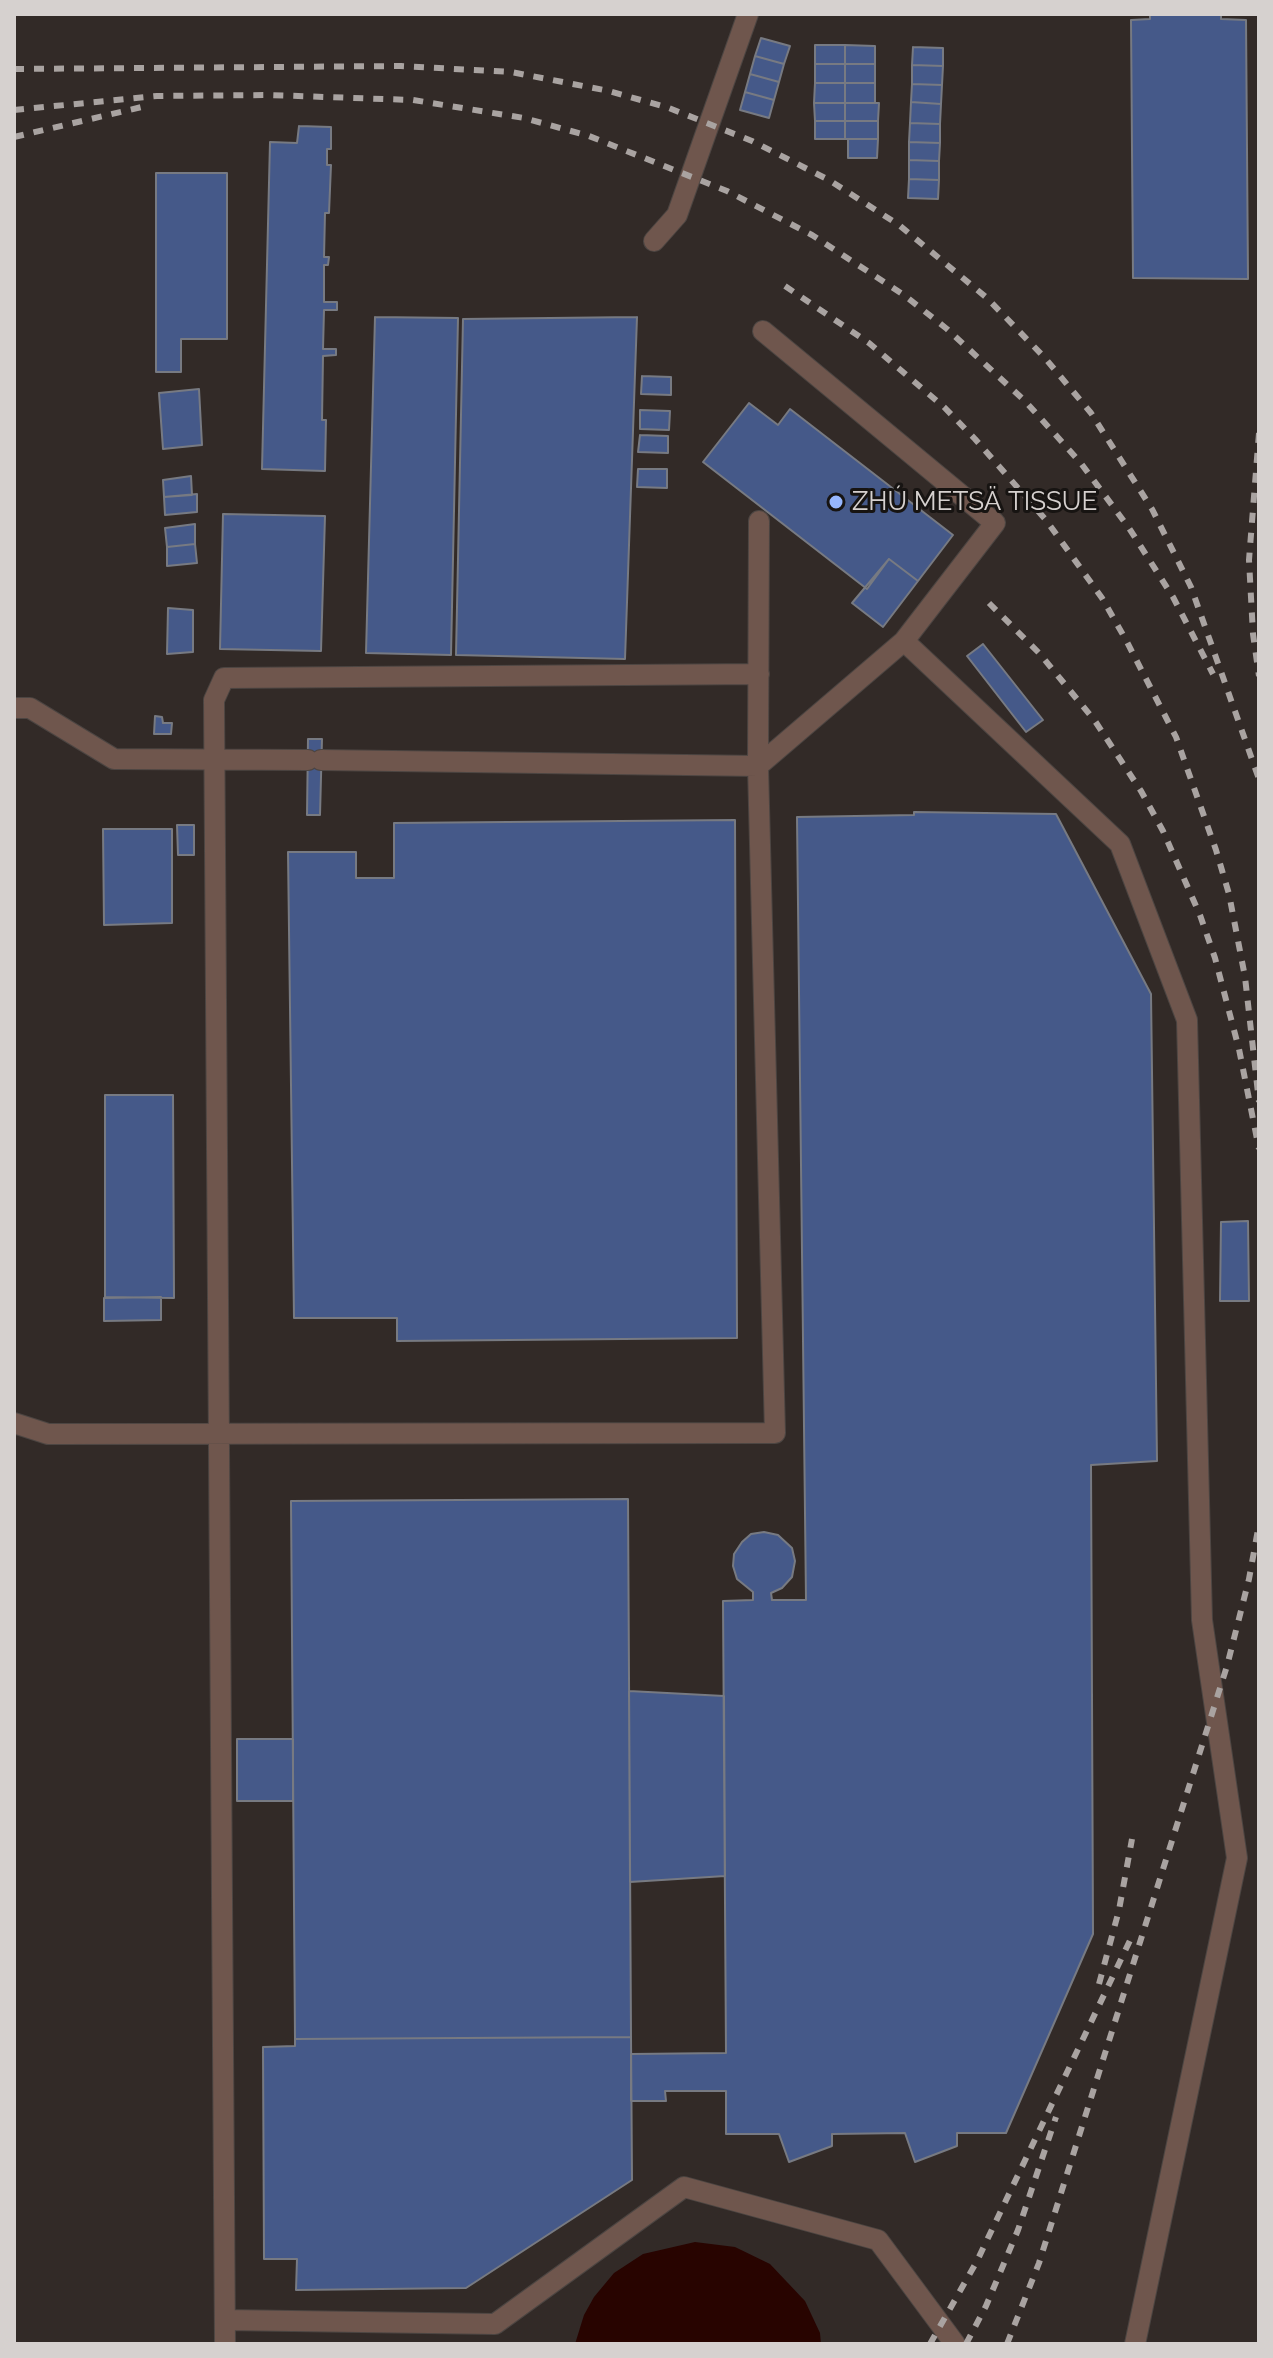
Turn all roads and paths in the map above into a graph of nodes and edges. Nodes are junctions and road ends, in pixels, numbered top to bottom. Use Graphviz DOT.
graph roads {
  1 [pos="748,14"];
  2 [pos="654,241"];
  3 [pos="763,331"];
  4 [pos="759,521"];
  5 [pos="904,641"];
  6 [pos="759,674"];
  7 [pos="14,708"];
  8 [pos="214,759"];
  9 [pos="758,766"];
  10 [pos="14,1423"];
  11 [pos="219,1434"];
  12 [pos="225,2320"];
  13 [pos="225,2344"];
  14 [pos="955,2344"];
  15 [pos="1135,2344"];
  1 -- 2 [label="street"];
  3 -- 5 [label="street"];
  4 -- 6 [label="street"];
  5 -- 9 [label="street"];
  5 -- 15 [label="street"];
  6 -- 8 [label="street"];
  6 -- 9 [label="street"];
  7 -- 8 [label="street"];
  8 -- 9 [label="street"];
  8 -- 11 [label="street"];
  9 -- 11 [label="street"];
  10 -- 11 [label="street"];
  11 -- 12 [label="street"];
  12 -- 13 [label="street"];
  12 -- 14 [label="street"];
}
